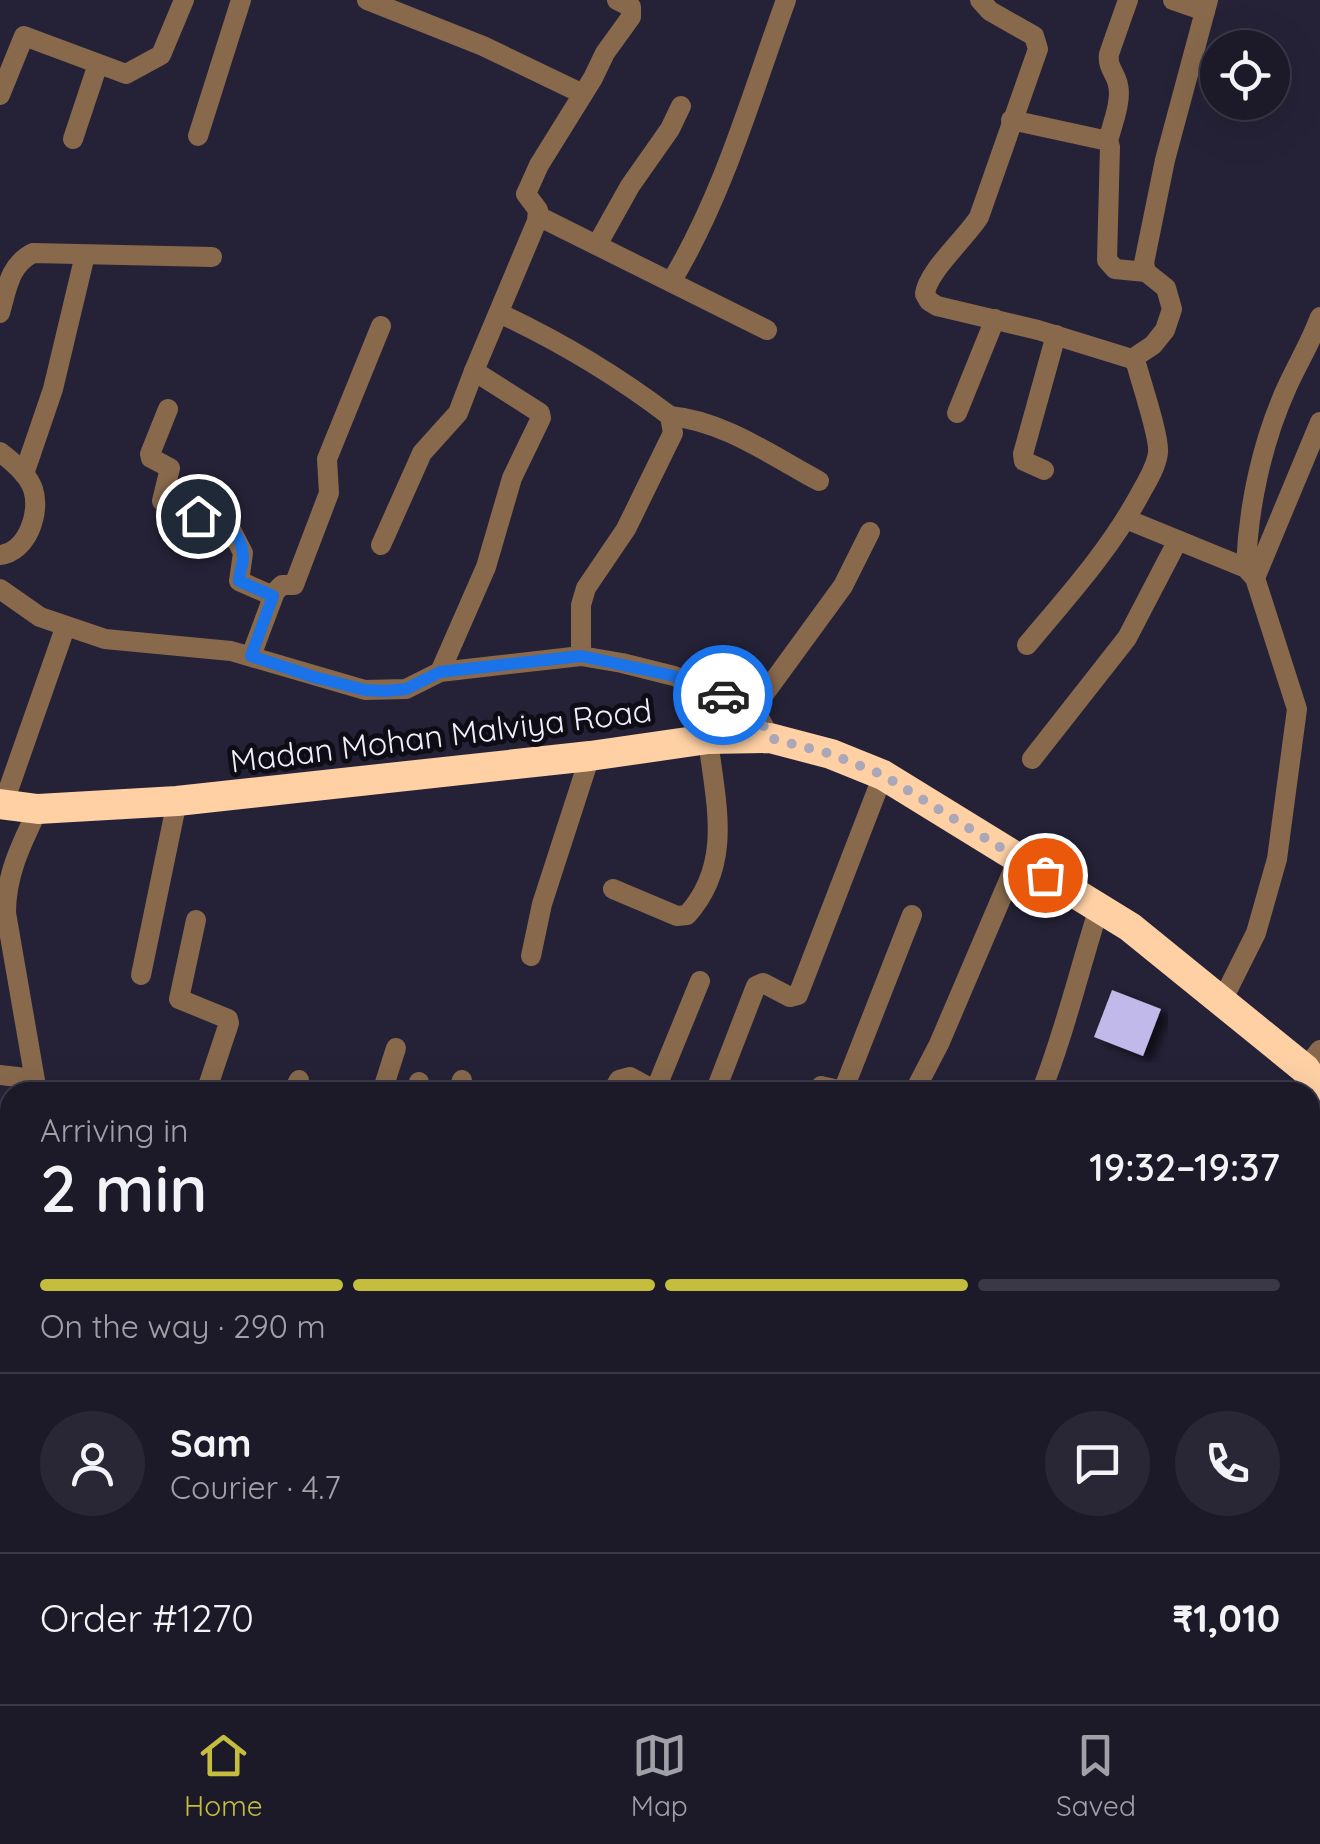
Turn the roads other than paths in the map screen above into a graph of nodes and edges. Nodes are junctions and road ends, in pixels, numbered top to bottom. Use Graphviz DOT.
graph roads {
  1 [pos="184,0"];
  2 [pos="242,0"];
  3 [pos="367,0"];
  4 [pos="618,0"];
  5 [pos="786,0"];
  6 [pos="980,0"];
  7 [pos="1128,0"];
  8 [pos="1173,0"];
  9 [pos="1206,6"];
  10 [pos="98,64"];
  11 [pos="583,94"];
  12 [pos="0,96"];
  13 [pos="680,106"];
  14 [pos="1012,120"];
  15 [pos="198,136"];
  16 [pos="72,139"];
  17 [pos="1108,142"];
  18 [pos="538,216"];
  19 [pos="598,245"];
  20 [pos="85,255"];
  21 [pos="212,256"];
  22 [pos="1146,272"];
  23 [pos="671,282"];
  24 [pos="0,313"];
  25 [pos="499,313"];
  26 [pos="1320,316"];
  27 [pos="995,319"];
  28 [pos="380,326"];
  29 [pos="767,330"];
  30 [pos="1056,335"];
  31 [pos="1132,359"];
  32 [pos="474,371"];
  33 [pos="168,409"];
  34 [pos="957,413"];
  35 [pos="670,416"];
  36 [pos="1320,422"];
  37 [pos="0,452"];
  38 [pos="1044,470"];
  39 [pos="24,474"];
  40 [pos="819,481"];
  41 [pos="1126,520"];
  42 [pos="870,532"];
  43 [pos="1177,542"];
  44 [pos="382,544"];
  45 [pos="0,555"];
  46 [pos="1250,573"];
  47 [pos="0,589"];
  48 [pos="273,596"];
  49 [pos="65,628"];
  50 [pos="1027,645"];
  51 [pos="251,656"];
  52 [pos="581,656"];
  53 [pos="440,672"];
  54 [pos="754,708"];
  55 [pos="770,738"];
  56 [pos="708,740"];
  57 [pos="590,756"];
  58 [pos="1032,759"];
  59 [pos="883,775"];
  60 [pos="177,802"];
  61 [pos="1,805"];
  62 [pos="38,809"];
  63 [pos="1018,858"];
  64 [pos="613,889"];
  65 [pos="1099,908"];
  66 [pos="912,915"];
  67 [pos="196,920"];
  68 [pos="531,956"];
  69 [pos="141,975"];
  70 [pos="700,981"];
  71 [pos="1222,1002"];
  72 [pos="396,1048"];
  73 [pos="1317,1063"];
  74 [pos="34,1082"];
  75 [pos="209,1082"];
  76 [pos="385,1082"];
  77 [pos="661,1082"];
  78 [pos="719,1082"];
  79 [pos="849,1082"];
  80 [pos="919,1082"];
  81 [pos="1045,1082"];
  1 -- 10 [label="street"];
  2 -- 15 [label="street"];
  3 -- 11 [label="street"];
  4 -- 11 [label="street"];
  5 -- 23 [label="street"];
  6 -- 14 [label="street"];
  7 -- 17 [label="street"];
  8 -- 9 [label="street"];
  9 -- 22 [label="street"];
  10 -- 12 [label="street"];
  10 -- 16 [label="street"];
  11 -- 18 [label="street"];
  13 -- 19 [label="street"];
  14 -- 17 [label="street"];
  14 -- 27 [label="street"];
  17 -- 22 [label="street"];
  18 -- 19 [label="street"];
  18 -- 25 [label="street"];
  19 -- 23 [label="street"];
  20 -- 21 [label="street"];
  20 -- 24 [label="street"];
  20 -- 39 [label="street"];
  22 -- 31 [label="street"];
  23 -- 29 [label="street"];
  25 -- 32 [label="street"];
  25 -- 35 [label="street"];
  26 -- 46 [label="street"];
  27 -- 30 [label="street"];
  27 -- 34 [label="street"];
  28 -- 48 [label="street"];
  30 -- 31 [label="street"];
  30 -- 38 [label="street"];
  31 -- 41 [label="street"];
  32 -- 44 [label="street"];
  32 -- 53 [label="street"];
  33 -- 48 [label="street"];
  35 -- 40 [label="street"];
  35 -- 52 [label="street"];
  36 -- 46 [label="street"];
  37 -- 39 [label="street"];
  39 -- 45 [label="street"];
  41 -- 43 [label="street"];
  41 -- 50 [label="street"];
  42 -- 54 [label="street"];
  43 -- 46 [label="street"];
  43 -- 58 [label="street"];
  46 -- 71 [label="street"];
  47 -- 49 [label="street"];
  48 -- 51 [label="street"];
  49 -- 51 [label="street"];
  49 -- 61 [label="street"];
  51 -- 53 [label="street"];
  52 -- 53 [label="street"];
  52 -- 54 [label="street"];
  54 -- 55 [label="street"];
  55 -- 56 [label="highway, Madan Mohan Malviya Road"];
  55 -- 59 [label="highway, Madan Mohan Malviya Road"];
  56 -- 57 [label="highway, Madan Mohan Malviya Road"];
  56 -- 64 [label="street"];
  57 -- 60 [label="highway, Madan Mohan Malviya Road"];
  57 -- 68 [label="street"];
  59 -- 63 [label="highway, Madan Mohan Malviya Road"];
  59 -- 78 [label="street"];
  60 -- 62 [label="highway, Madan Mohan Malviya Road"];
  60 -- 69 [label="street"];
  61 -- 62 [label="highway, Madan Mohan Malviya Road"];
  62 -- 74 [label="street"];
  63 -- 65 [label="highway, Madan Mohan Malviya Road"];
  63 -- 80 [label="street"];
  65 -- 71 [label="highway, Madan Mohan Malviya Road"];
  65 -- 81 [label="street"];
  66 -- 79 [label="street"];
  67 -- 75 [label="street"];
  70 -- 77 [label="street"];
  71 -- 73 [label="highway, Madan Mohan Malviya Road"];
  72 -- 76 [label="street"];
}
